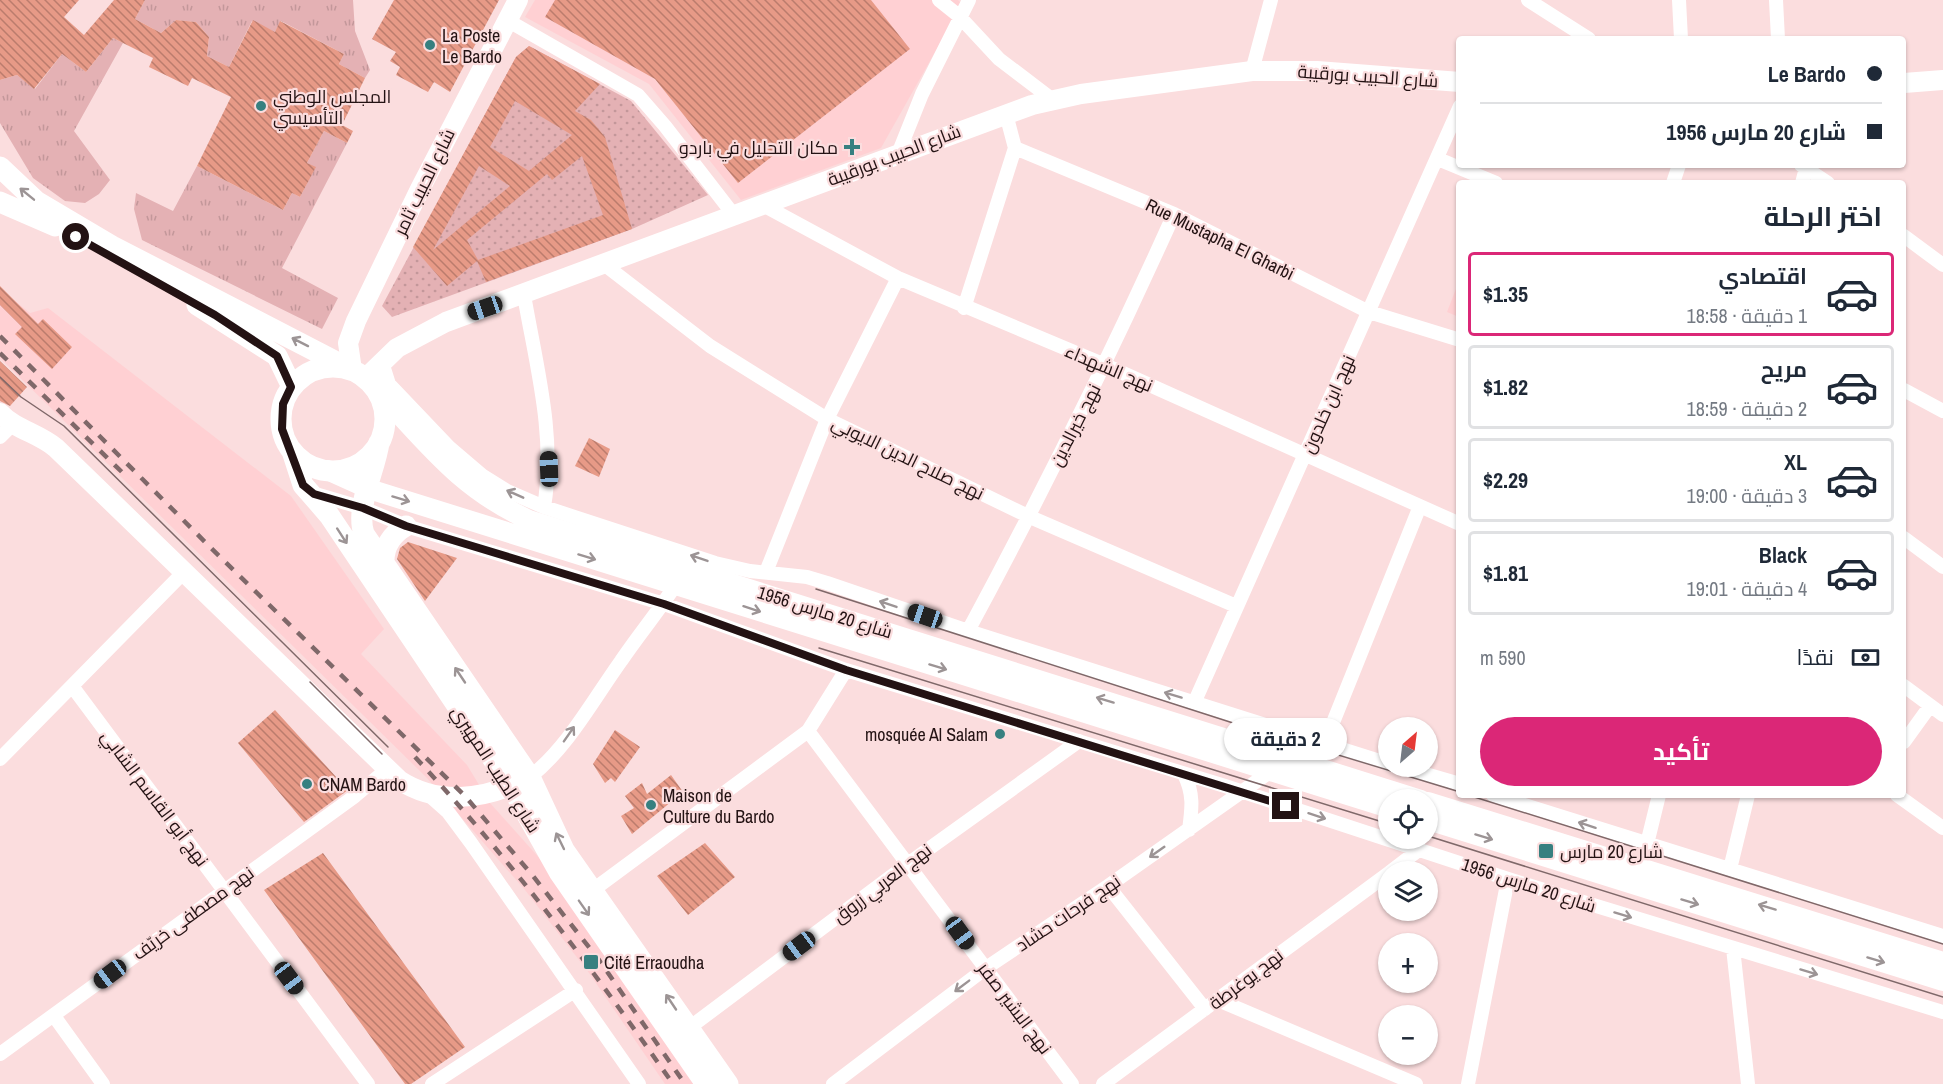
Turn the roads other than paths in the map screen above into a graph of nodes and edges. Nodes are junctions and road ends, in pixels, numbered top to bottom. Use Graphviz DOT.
graph roads {
  1 [pos="518,0"];
  2 [pos="939,0"];
  3 [pos="969,0"];
  4 [pos="1270,0"];
  5 [pos="1528,0"];
  6 [pos="1679,0"];
  7 [pos="1776,0"];
  8 [pos="959,16"];
  9 [pos="507,20"];
  10 [pos="1583,36"];
  11 [pos="1681,36"];
  12 [pos="1778,36"];
  13 [pos="1252,70"];
  14 [pos="1943,80"];
  15 [pos="1456,82"];
  16 [pos="1906,83"];
  17 [pos="1053,100"];
  18 [pos="1006,114"];
  19 [pos="1456,116"];
  20 [pos="1015,148"];
  21 [pos="898,154"];
  22 [pos="1438,159"];
  23 [pos="1456,166"];
  24 [pos="0,167"];
  25 [pos="1460,168"];
  26 [pos="1806,168"];
  27 [pos="1489,180"];
  28 [pos="1824,180"];
  29 [pos="0,202"];
  30 [pos="763,205"];
  31 [pos="733,214"];
  32 [pos="1174,214"];
  33 [pos="1906,237"];
  34 [pos="605,265"];
  35 [pos="1943,265"];
  36 [pos="898,278"];
  37 [pos="524,295"];
  38 [pos="964,308"];
  39 [pos="1370,312"];
  40 [pos="1456,339"];
  41 [pos="382,362"];
  42 [pos="1105,365"];
  43 [pos="364,378"];
  44 [pos="291,387"];
  45 [pos="1906,391"];
  46 [pos="1943,411"];
  47 [pos="827,419"];
  48 [pos="4,425"];
  49 [pos="379,444"];
  50 [pos="292,451"];
  51 [pos="1306,454"];
  52 [pos="327,471"];
  53 [pos="306,489"];
  54 [pos="366,499"];
  55 [pos="1420,506"];
  56 [pos="544,507"];
  57 [pos="1030,517"];
  58 [pos="1456,522"];
  59 [pos="406,526"];
  60 [pos="1906,539"];
  61 [pos="384,564"];
  62 [pos="1943,567"];
  63 [pos="766,572"];
  64 [pos="183,573"];
  65 [pos="681,577"];
  66 [pos="664,604"];
  67 [pos="1236,606"];
  68 [pos="968,631"];
  69 [pos="846,670"];
  70 [pos="72,686"];
  71 [pos="1906,688"];
  72 [pos="1195,701"];
  73 [pos="1930,706"];
  74 [pos="1943,715"];
  75 [pos="808,731"];
  76 [pos="1906,739"];
  77 [pos="1079,741"];
  78 [pos="1324,745"];
  79 [pos="1290,757"];
  80 [pos="0,759"];
  81 [pos="1378,761"];
  82 [pos="386,770"];
  83 [pos="1273,771"];
  84 [pos="1184,774"];
  85 [pos="1436,777"];
  86 [pos="520,782"];
  87 [pos="1456,783"];
  88 [pos="1240,791"];
  89 [pos="1378,791"];
  90 [pos="430,796"];
  91 [pos="1502,798"];
  92 [pos="1658,798"];
  93 [pos="1747,798"];
  94 [pos="1901,798"];
  95 [pos="1378,804"];
  96 [pos="1438,813"];
  97 [pos="1438,813"];
  98 [pos="1943,828"];
  99 [pos="1189,830"];
  100 [pos="1378,835"];
  101 [pos="1647,844"];
  102 [pos="1420,849"];
  103 [pos="1404,861"];
  104 [pos="909,863"];
  105 [pos="1730,869"];
  106 [pos="1508,879"];
  107 [pos="1378,881"];
  108 [pos="1108,886"];
  109 [pos="223,890"];
  110 [pos="593,890"];
  111 [pos="1943,936"];
  112 [pos="1733,948"];
  113 [pos="1943,962"];
  114 [pos="986,968"];
  115 [pos="1943,981"];
  116 [pos="576,990"];
  117 [pos="1218,1000"];
  118 [pos="1205,1009"];
  119 [pos="1943,1012"];
  120 [pos="54,1016"];
  121 [pos="689,1029"];
  122 [pos="0,1054"];
  123 [pos="103,1084"];
  124 [pos="368,1084"];
  125 [pos="432,1084"];
  126 [pos="639,1084"];
  127 [pos="706,1084"];
  128 [pos="728,1084"];
  129 [pos="833,1084"];
  130 [pos="1072,1084"];
  131 [pos="1103,1084"];
  132 [pos="1416,1084"];
  133 [pos="1468,1084"];
  134 [pos="1748,1084"];
  1 -- 9 [label="main road, شارع الحبيب ثامر"];
  2 -- 8 [label="street"];
  3 -- 8 [label="street"];
  4 -- 13 [label="street"];
  5 -- 10 [label="street"];
  6 -- 11 [label="street"];
  7 -- 12 [label="street"];
  8 -- 17 [label="street"];
  8 -- 21 [label="street"];
  9 -- 31 [label="street"];
  9 -- 43 [label="main road, شارع الحبيب ثامر"];
  13 -- 15 [label="main road, شارع الحبيب بورقيبة"];
  13 -- 17 [label="main road, شارع الحبيب بورقيبة"];
  14 -- 16 [label="main road"];
  17 -- 18 [label="main road, شارع الحبيب بورقيبة"];
  18 -- 20 [label="street"];
  18 -- 21 [label="main road, شارع الحبيب بورقيبة"];
  19 -- 22 [label="street, نهج ابن خلدون"];
  20 -- 32 [label="street, Rue Mustapha El Gharbi"];
  20 -- 38 [label="street"];
  21 -- 30 [label="main road, شارع الحبيب بورقيبة"];
  22 -- 23 [label="street"];
  22 -- 39 [label="street, نهج ابن خلدون"];
  43 -- 24 [label="main road, one-way"];
  25 -- 27 [label="street"];
  26 -- 28 [label="street"];
  29 -- 44 [label="main road"];
  30 -- 31 [label="main road, شارع الحبيب بورقيبة"];
  30 -- 36 [label="street, نهج الشهداء"];
  31 -- 34 [label="main road, شارع الحبيب بورقيبة"];
  32 -- 39 [label="street, Rue Mustapha El Gharbi"];
  32 -- 42 [label="street, نهج خيرالدين"];
  33 -- 35 [label="street"];
  34 -- 37 [label="main road, شارع الحبيب بورقيبة"];
  34 -- 47 [label="street, نهج صلاح الدين الايوبي"];
  36 -- 38 [label="street, نهج الشهداء"];
  36 -- 47 [label="street"];
  37 -- 41 [label="main road, شارع الحبيب بورقيبة"];
  37 -- 56 [label="street"];
  38 -- 42 [label="street, نهج الشهداء"];
  39 -- 40 [label="street, Rue Mustapha El Gharbi"];
  39 -- 51 [label="street, نهج ابن خلدون"];
  41 -- 43 [label="main road, شارع الحبيب بورقيبة"];
  56 -- 41 [label="street, شارع 20 مارس 1956, one-way"];
  42 -- 51 [label="street, نهج الشهداء"];
  42 -- 57 [label="street, نهج خيرالدين"];
  43 -- 44 [label="main road"];
  43 -- 49 [label="main road"];
  43 -- 65 [label="main road, شارع 20 مارس 1956"];
  44 -- 50 [label="main road"];
  45 -- 46 [label="street"];
  47 -- 57 [label="street, نهج صلاح الدين الايوبي"];
  47 -- 63 [label="street"];
  48 -- 64 [label="main road"];
  49 -- 52 [label="main road"];
  49 -- 54 [label="main road, شارع الطيب المهيري"];
  50 -- 52 [label="main road"];
  50 -- 53 [label="main road, شارع الطيب المهيري"];
  51 -- 55 [label="street, نهج الشهداء"];
  51 -- 67 [label="street, نهج ابن خلدون"];
  52 -- 54 [label="main road, شارع 20 مارس 1956"];
  53 -- 54 [label="street"];
  53 -- 86 [label="main road, شارع الطيب المهيري, one-way"];
  54 -- 59 [label="street, شارع 20 مارس 1956"];
  54 -- 61 [label="main road, شارع الطيب المهيري"];
  54 -- 65 [label="main road, شارع 20 مارس 1956, one-way"];
  55 -- 58 [label="street, نهج الشهداء"];
  55 -- 78 [label="street"];
  63 -- 56 [label="street, شارع 20 مارس 1956, one-way"];
  57 -- 67 [label="street, نهج صلاح الدين الايوبي"];
  57 -- 68 [label="street, نهج خيرالدين"];
  59 -- 61 [label="main road"];
  59 -- 66 [label="street, شارع 20 مارس 1956"];
  60 -- 62 [label="street"];
  86 -- 61 [label="main road, شارع الطيب المهيري, one-way"];
  68 -- 63 [label="street, شارع 20 مارس 1956, one-way"];
  64 -- 70 [label="street"];
  64 -- 82 [label="main road"];
  65 -- 66 [label="street"];
  79 -- 65 [label="main road, شارع 20 مارس 1956, one-way"];
  65 -- 83 [label="main road, شارع 20 مارس 1956, one-way"];
  66 -- 69 [label="street, شارع 20 مارس 1956"];
  86 -- 66 [label="street, one-way"];
  67 -- 72 [label="street, نهج ابن خلدون"];
  72 -- 68 [label="street, شارع 20 مارس 1956, one-way"];
  69 -- 75 [label="street"];
  69 -- 77 [label="street, شارع 20 مارس 1956"];
  70 -- 80 [label="street"];
  70 -- 109 [label="street, نهج أبو القاسم الشابي"];
  71 -- 73 [label="street"];
  72 -- 78 [label="street, شارع 20 مارس 1956"];
  73 -- 74 [label="street"];
  73 -- 76 [label="street"];
  75 -- 104 [label="street, نهج البشير صفر"];
  75 -- 110 [label="street"];
  77 -- 84 [label="street, شارع 20 مارس 1956"];
  77 -- 104 [label="street, نهج العربي زروق"];
  78 -- 81 [label="street, شارع 20 مارس 1956"];
  79 -- 83 [label="street, نهج فرحات حشاد"];
  79 -- 89 [label="main road, شارع 20 مارس 1956"];
  82 -- 90 [label="main road"];
  82 -- 109 [label="street, نهج مصطفى خريّف"];
  83 -- 88 [label="street, نهج فرحات حشاد"];
  83 -- 95 [label="main road, شارع 20 مارس 1956"];
  84 -- 88 [label="street, شارع 20 مارس 1956"];
  84 -- 99 [label="street"];
  85 -- 87 [label="street"];
  86 -- 90 [label="main road"];
  110 -- 86 [label="main road, شارع الطيب المهيري, one-way"];
  86 -- 127 [label="main road, شارع الطيب المهيري, one-way"];
  88 -- 99 [label="street, نهج فرحات حشاد"];
  88 -- 100 [label="street, شارع 20 مارس 1956, one-way"];
  90 -- 116 [label="street"];
  101 -- 91 [label="street, one-way"];
  92 -- 101 [label="street"];
  93 -- 105 [label="street"];
  94 -- 98 [label="street"];
  113 -- 96 [label="main road, شارع 20 مارس 1956, one-way"];
  97 -- 115 [label="main road, شارع 20 مارس 1956, one-way"];
  99 -- 108 [label="street, نهج فرحات حشاد, one-way"];
  101 -- 105 [label="street"];
  102 -- 103 [label="street, نهج يوغرطة"];
  102 -- 106 [label="street, شارع 20 مارس 1956"];
  104 -- 114 [label="street, نهج البشير صفر"];
  104 -- 121 [label="street, نهج العربي زروق"];
  105 -- 111 [label="street"];
  106 -- 112 [label="street, شارع 20 مارس 1956, one-way"];
  106 -- 133 [label="street"];
  107 -- 117 [label="street, نهج يوغرطة"];
  108 -- 114 [label="street, نهج فرحات حشاد"];
  108 -- 118 [label="street"];
  109 -- 120 [label="street, نهج مصطفى خريّف"];
  109 -- 124 [label="street, نهج أبو القاسم الشابي"];
  121 -- 110 [label="main road, شارع الطيب المهيري, one-way"];
  112 -- 119 [label="street, شارع 20 مارس 1956, one-way"];
  112 -- 134 [label="street"];
  114 -- 129 [label="street, نهج فرحات حشاد, one-way"];
  114 -- 130 [label="street, نهج البشير صفر"];
  116 -- 125 [label="street"];
  116 -- 126 [label="street"];
  117 -- 118 [label="street, نهج يوغرطة"];
  117 -- 132 [label="street"];
  118 -- 131 [label="street, نهج يوغرطة"];
  120 -- 122 [label="street, نهج مصطفى خريّف"];
  120 -- 123 [label="street"];
  121 -- 128 [label="main road, شارع الطيب المهيري"];
}
